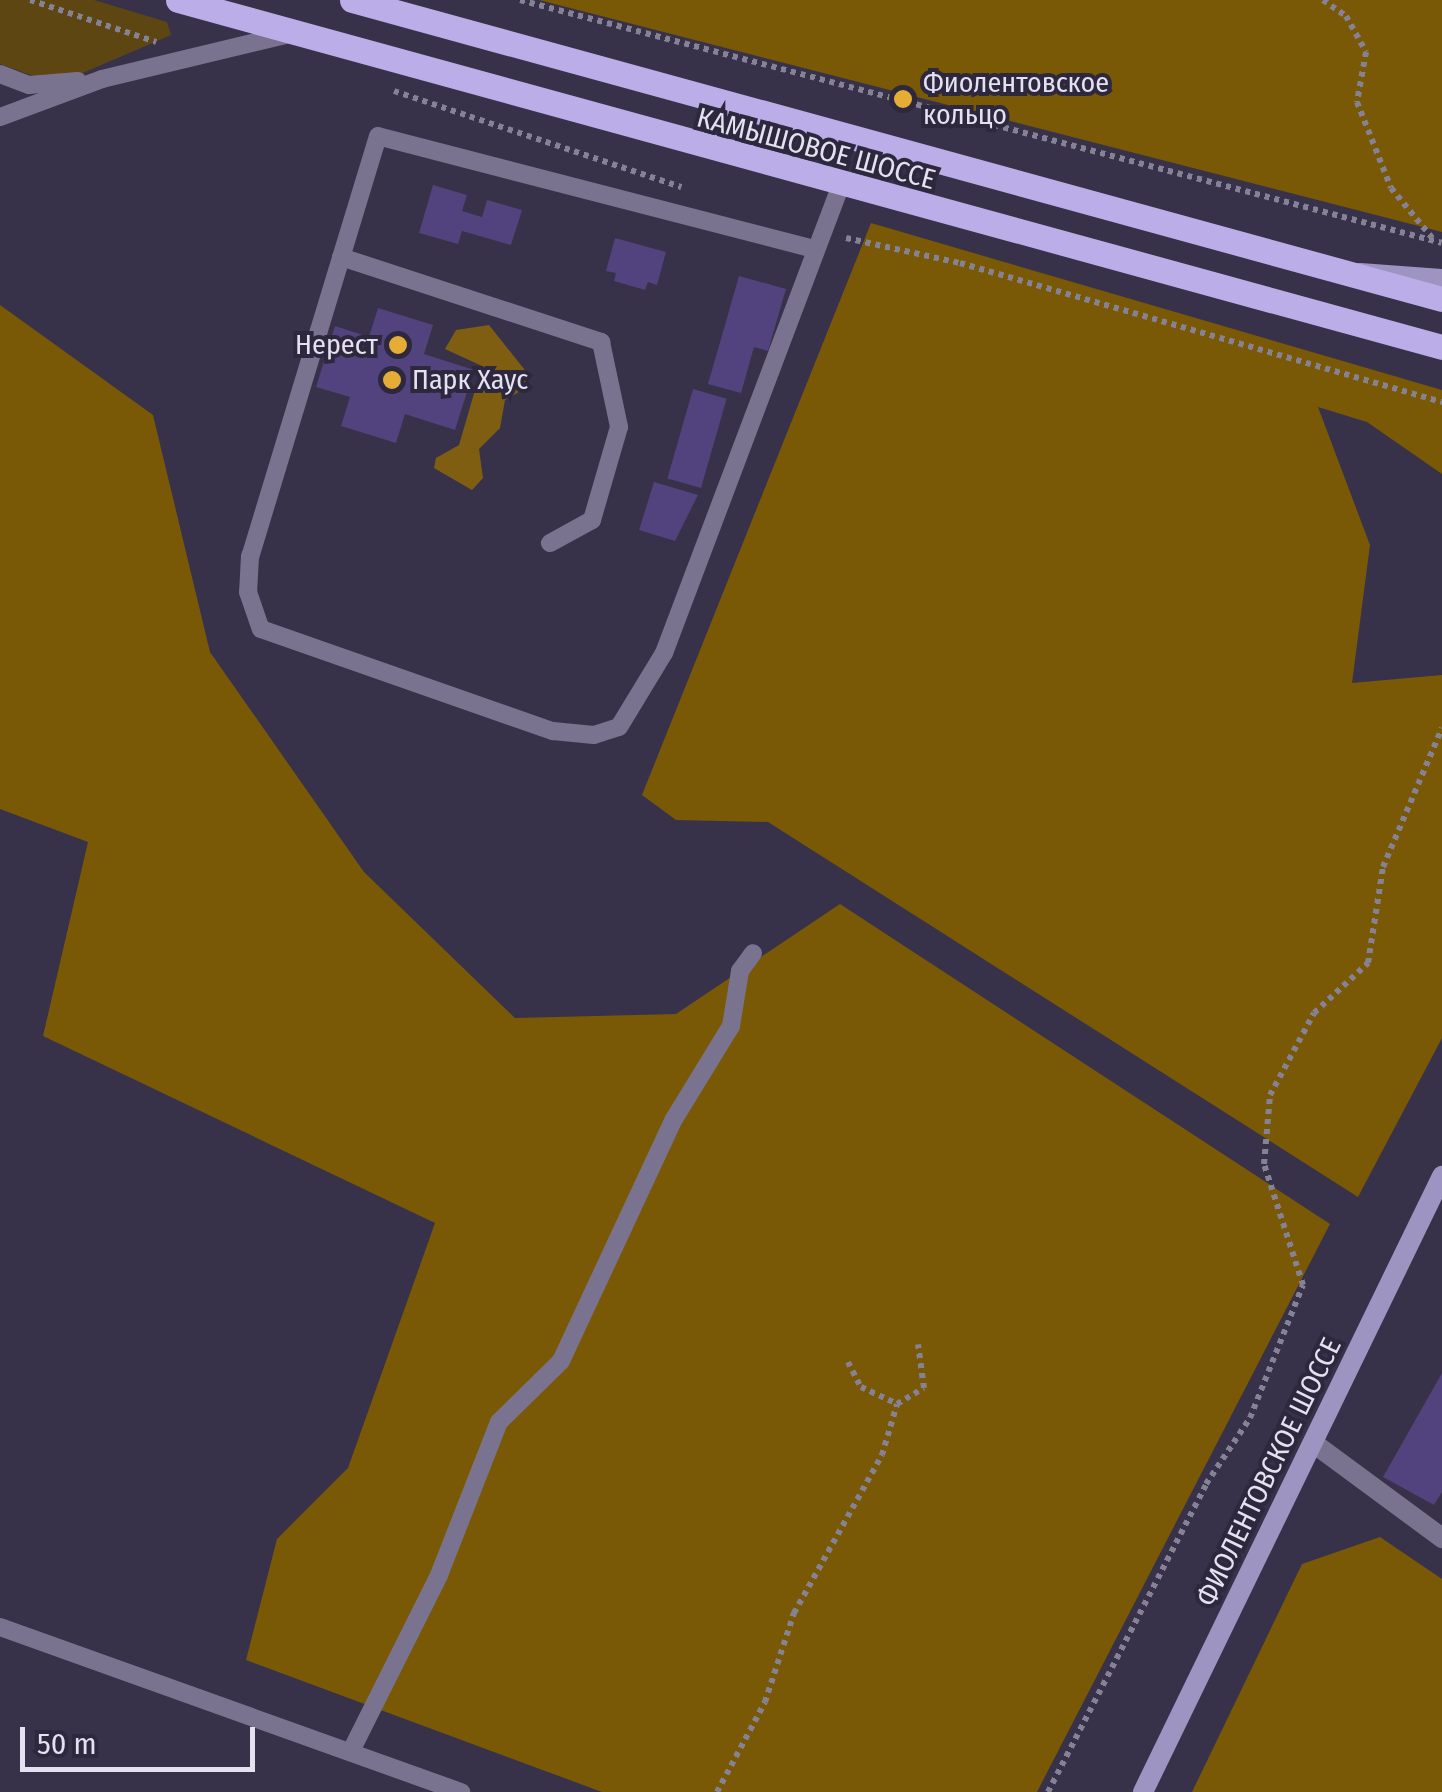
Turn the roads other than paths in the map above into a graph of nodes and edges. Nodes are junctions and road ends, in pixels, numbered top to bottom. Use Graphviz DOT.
graph roads {
  1 [pos="178,0"];
  2 [pos="352,0"];
  3 [pos="290,34"];
  4 [pos="0,74"];
  5 [pos="102,78"];
  6 [pos="0,117"];
  7 [pos="840,187"];
  8 [pos="814,249"];
  9 [pos="342,257"];
  10 [pos="1349,273"];
  11 [pos="1442,278"];
  12 [pos="1442,298"];
  13 [pos="1442,346"];
  14 [pos="550,543"];
  15 [pos="754,953"];
  16 [pos="1442,1176"];
  17 [pos="1316,1445"];
  18 [pos="1442,1538"];
  19 [pos="0,1627"];
  20 [pos="352,1750"];
  21 [pos="461,1792"];
  22 [pos="1143,1792"];
  1 -- 3 [label="main road, КАМЫШОВОЕ ШОССЕ"];
  2 -- 10 [label="main road, КАМЫШОВОЕ ШОССЕ"];
  3 -- 5 [label="lane"];
  3 -- 7 [label="main road, КАМЫШОВОЕ ШОССЕ"];
  4 -- 5 [label="lane"];
  5 -- 6 [label="lane"];
  7 -- 8 [label="lane"];
  7 -- 13 [label="main road, КАМЫШОВОЕ ШОССЕ"];
  8 -- 9 [label="lane"];
  8 -- 9 [label="lane"];
  9 -- 14 [label="lane"];
  10 -- 11 [label="main road"];
  10 -- 12 [label="main road, КАМЫШОВОЕ ШОССЕ"];
  15 -- 20 [label="lane"];
  16 -- 17 [label="main road, ФИОЛЕНТОВСКОЕ ШОССЕ"];
  17 -- 18 [label="street"];
  17 -- 22 [label="main road, ФИОЛЕНТОВСКОЕ ШОССЕ"];
  19 -- 20 [label="lane"];
  20 -- 21 [label="lane"];
}
